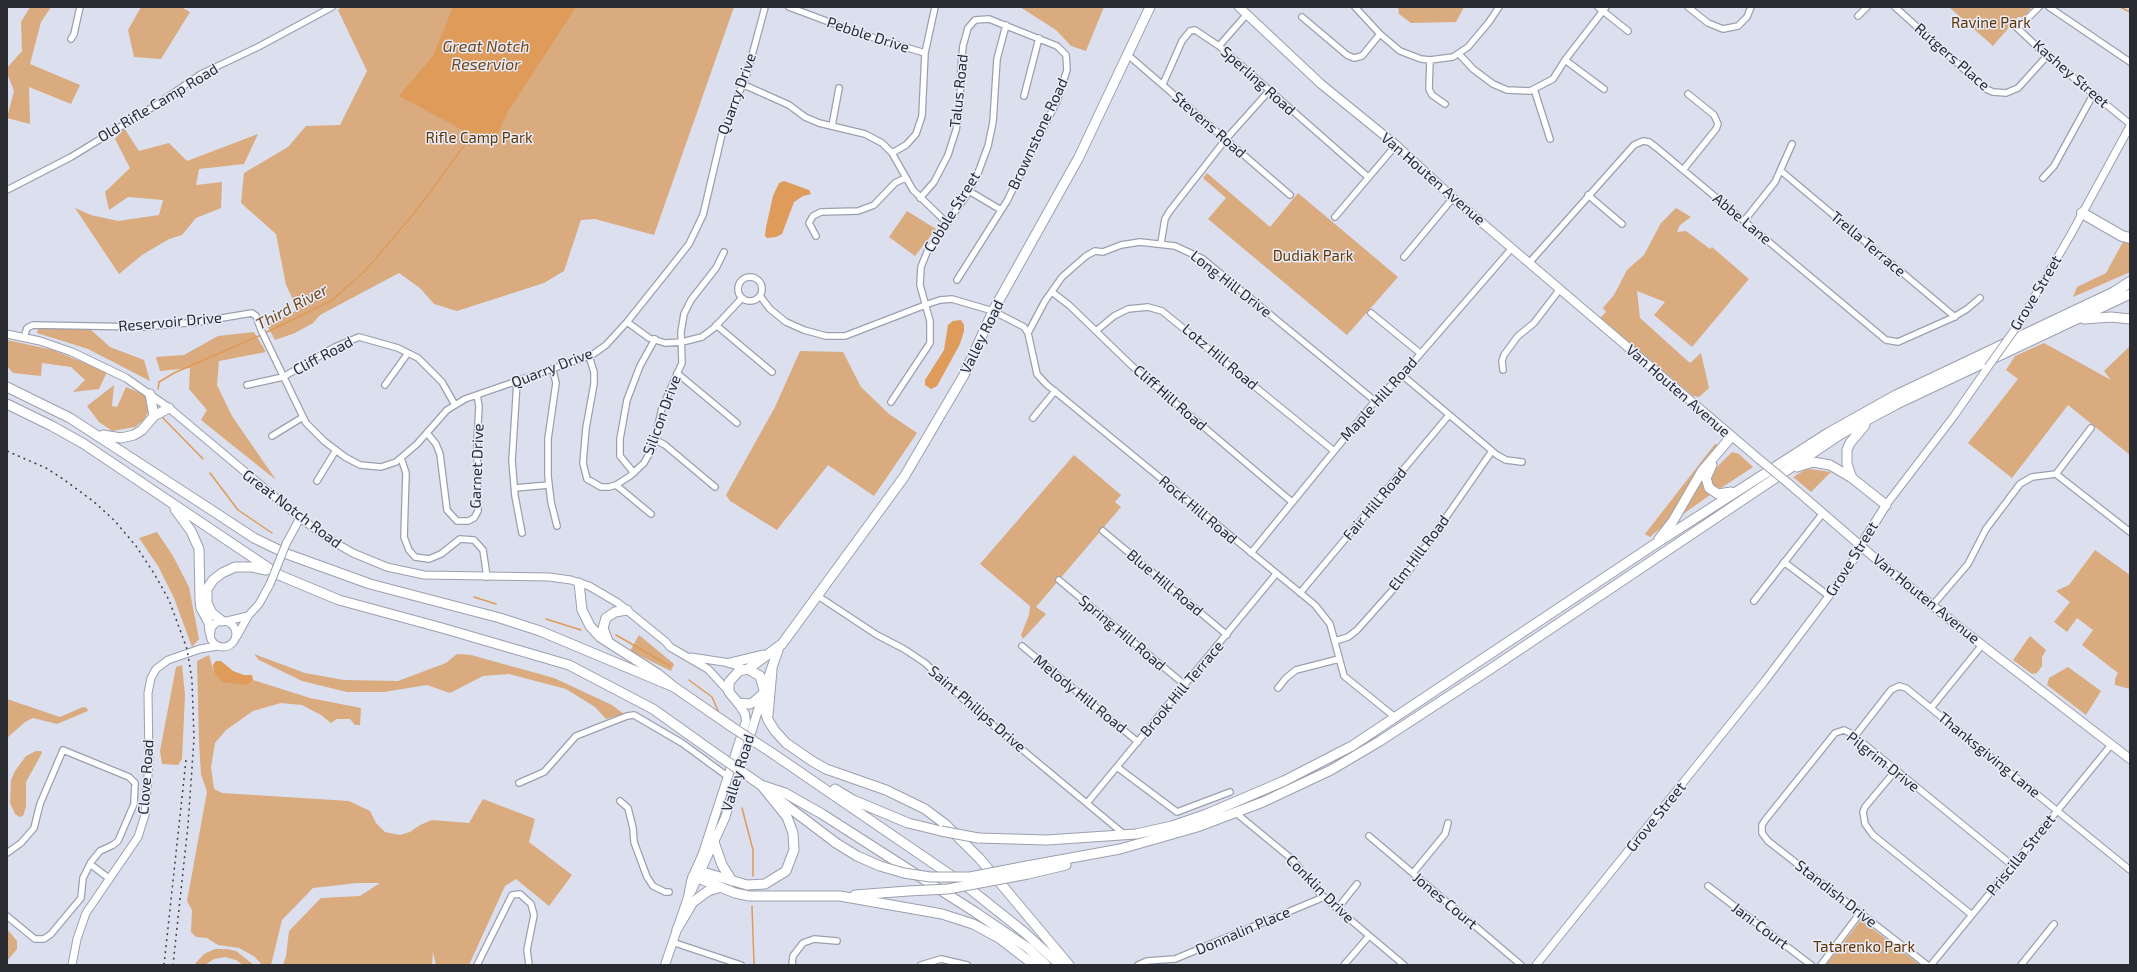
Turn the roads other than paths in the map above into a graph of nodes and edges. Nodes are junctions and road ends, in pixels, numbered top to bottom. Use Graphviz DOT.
graph roads {
  1 [pos="80,7"];
  2 [pos="332,7"];
  3 [pos="765,7"];
  4 [pos="789,7"];
  5 [pos="935,7"];
  6 [pos="1150,7"];
  7 [pos="1355,7"];
  8 [pos="1499,7"];
  9 [pos="1688,7"];
  10 [pos="1751,7"];
  11 [pos="1867,7"];
  12 [pos="1895,7"];
  13 [pos="2039,7"];
  14 [pos="2050,7"];
  15 [pos="1602,8"];
  16 [pos="1242,9"];
  17 [pos="1858,16"];
  18 [pos="1302,17"];
  19 [pos="2012,23"];
  20 [pos="1006,25"];
  21 [pos="2018,28"];
  22 [pos="1628,31"];
  23 [pos="1380,34"];
  24 [pos="1039,38"];
  25 [pos="71,39"];
  26 [pos="963,46"];
  27 [pos="1220,46"];
  28 [pos="925,53"];
  29 [pos="1460,54"];
  30 [pos="1128,55"];
  31 [pos="2047,56"];
  32 [pos="1430,60"];
  33 [pos="1565,60"];
  34 [pos="2130,62"];
  35 [pos="742,84"];
  36 [pos="1163,84"];
  37 [pos="839,88"];
  38 [pos="1534,89"];
  39 [pos="1604,89"];
  40 [pos="1269,90"];
  41 [pos="1688,94"];
  42 [pos="2093,95"];
  43 [pos="1024,96"];
  44 [pos="1445,104"];
  45 [pos="2130,125"];
  46 [pos="832,126"];
  47 [pos="1550,139"];
  48 [pos="1226,140"];
  49 [pos="1792,144"];
  50 [pos="1396,145"];
  51 [pos="892,153"];
  52 [pos="1683,170"];
  53 [pos="1781,171"];
  54 [pos="1368,177"];
  55 [pos="905,178"];
  56 [pos="2043,178"];
  57 [pos="7,190"];
  58 [pos="969,191"];
  59 [pos="1290,195"];
  60 [pos="1588,195"];
  61 [pos="920,198"];
  62 [pos="1453,198"];
  63 [pos="1002,210"];
  64 [pos="2082,213"];
  65 [pos="1335,217"];
  66 [pos="1744,221"];
  67 [pos="947,223"];
  68 [pos="1622,224"];
  69 [pos="816,236"];
  70 [pos="2130,238"];
  71 [pos="1161,243"];
  72 [pos="1512,248"];
  73 [pos="724,252"];
  74 [pos="1404,257"];
  75 [pos="1529,263"];
  76 [pos="957,280"];
  77 [pos="2130,284"];
  78 [pos="1560,289"];
  79 [pos="2116,291"];
  80 [pos="1052,292"];
  81 [pos="2130,294"];
  82 [pos="760,296"];
  83 [pos="742,298"];
  84 [pos="1980,298"];
  85 [pos="925,306"];
  86 [pos="993,311"];
  87 [pos="1371,312"];
  88 [pos="1954,317"];
  89 [pos="2130,318"];
  90 [pos="2074,320"];
  91 [pos="627,322"];
  92 [pos="716,325"];
  93 [pos="1096,331"];
  94 [pos="1028,333"];
  95 [pos="7,334"];
  96 [pos="24,337"];
  97 [pos="655,339"];
  98 [pos="683,342"];
  99 [pos="408,353"];
  100 [pos="1420,353"];
  101 [pos="589,356"];
  102 [pos="553,370"];
  103 [pos="1503,370"];
  104 [pos="772,372"];
  105 [pos="677,374"];
  106 [pos="1402,375"];
  107 [pos="283,377"];
  108 [pos="516,382"];
  109 [pos="247,385"];
  110 [pos="385,385"];
  111 [pos="7,387"];
  112 [pos="1055,391"];
  113 [pos="150,394"];
  114 [pos="477,395"];
  115 [pos="1375,401"];
  116 [pos="891,402"];
  117 [pos="7,404"];
  118 [pos="455,405"];
  119 [pos="169,408"];
  120 [pos="1449,415"];
  121 [pos="154,416"];
  122 [pos="1872,416"];
  123 [pos="303,417"];
  124 [pos="1033,418"];
  125 [pos="737,423"];
  126 [pos="2091,428"];
  127 [pos="93,431"];
  128 [pos="427,433"];
  129 [pos="272,436"];
  130 [pos="1731,437"];
  131 [pos="654,438"];
  132 [pos="336,450"];
  133 [pos="1334,451"];
  134 [pos="1492,451"];
  135 [pos="1720,451"];
  136 [pos="401,458"];
  137 [pos="1522,462"];
  138 [pos="634,473"];
  139 [pos="1784,474"];
  140 [pos="2056,474"];
  141 [pos="1852,478"];
  142 [pos="317,481"];
  143 [pos="549,485"];
  144 [pos="616,485"];
  145 [pos="1743,486"];
  146 [pos="715,487"];
  147 [pos="515,488"];
  148 [pos="1292,502"];
  149 [pos="172,504"];
  150 [pos="1886,505"];
  151 [pos="1823,513"];
  152 [pos="651,514"];
  153 [pos="300,518"];
  154 [pos="557,526"];
  155 [pos="2130,531"];
  156 [pos="1103,532"];
  157 [pos="522,533"];
  158 [pos="1861,545"];
  159 [pos="1652,546"];
  160 [pos="1251,553"];
  161 [pos="1784,562"];
  162 [pos="273,571"];
  163 [pos="1276,574"];
  164 [pos="487,577"];
  165 [pos="1059,580"];
  166 [pos="578,583"];
  167 [pos="1300,593"];
  168 [pos="818,596"];
  169 [pos="1828,596"];
  170 [pos="1754,601"];
  171 [pos="1932,606"];
  172 [pos="627,610"];
  173 [pos="248,616"];
  174 [pos="225,621"];
  175 [pos="210,634"];
  176 [pos="1227,635"];
  177 [pos="236,636"];
  178 [pos="1335,641"];
  179 [pos="608,642"];
  180 [pos="1982,645"];
  181 [pos="218,646"];
  182 [pos="1022,646"];
  183 [pos="779,647"];
  184 [pos="200,649"];
  185 [pos="766,654"];
  186 [pos="685,656"];
  187 [pos="1339,659"];
  188 [pos="730,663"];
  189 [pos="746,669"];
  190 [pos="772,670"];
  191 [pos="1185,685"];
  192 [pos="674,687"];
  193 [pos="1278,688"];
  194 [pos="729,692"];
  195 [pos="763,694"];
  196 [pos="738,703"];
  197 [pos="1931,708"];
  198 [pos="1396,718"];
  199 [pos="768,720"];
  200 [pos="1854,736"];
  201 [pos="1138,742"];
  202 [pos="2111,745"];
  203 [pos="772,753"];
  204 [pos="2130,759"];
  205 [pos="1117,767"];
  206 [pos="1896,770"];
  207 [pos="727,776"];
  208 [pos="519,784"];
  209 [pos="761,785"];
  210 [pos="1230,792"];
  211 [pos="620,801"];
  212 [pos="1087,803"];
  213 [pos="2057,811"];
  214 [pos="1236,814"];
  215 [pos="1769,816"];
  216 [pos="1448,823"];
  217 [pos="1126,836"];
  218 [pos="1369,836"];
  219 [pos="714,842"];
  220 [pos="7,853"];
  221 [pos="90,864"];
  222 [pos="2013,866"];
  223 [pos="1027,870"];
  224 [pos="2130,870"];
  225 [pos="1413,873"];
  226 [pos="697,874"];
  227 [pos="110,879"];
  228 [pos="732,881"];
  229 [pos="1357,884"];
  230 [pos="1708,886"];
  231 [pos="721,887"];
  232 [pos="669,892"];
  233 [pos="840,896"];
  234 [pos="1324,897"];
  235 [pos="1337,908"];
  236 [pos="1860,913"];
  237 [pos="1972,915"];
  238 [pos="7,916"];
  239 [pos="2054,924"];
  240 [pos="677,929"];
  241 [pos="1369,936"];
  242 [pos="837,941"];
  243 [pos="672,942"];
  244 [pos="1161,961"];
  245 [pos="2023,963"];
  246 [pos="72,965"];
  247 [pos="477,965"];
  248 [pos="529,965"];
  249 [pos="665,965"];
  250 [pos="741,965"];
  251 [pos="792,965"];
  252 [pos="921,965"];
  253 [pos="967,965"];
  254 [pos="1034,965"];
  255 [pos="1046,965"];
  256 [pos="1060,965"];
  257 [pos="1069,965"];
  258 [pos="1138,965"];
  259 [pos="1166,965"];
  260 [pos="1344,965"];
  261 [pos="1404,965"];
  262 [pos="1521,965"];
  263 [pos="1536,965"];
  264 [pos="1811,965"];
  265 [pos="1821,965"];
  266 [pos="1927,965"];
  267 [pos="1931,965"];
  268 [pos="2031,965"];
  1 -- 25 [label="street"];
  2 -- 57 [label="street, Old Rifle Camp Road"];
  3 -- 35 [label="street, Quarry Drive"];
  4 -- 28 [label="street, Pebble Drive"];
  5 -- 28 [label="street"];
  6 -- 30 [label="main road, Valley Road"];
  7 -- 23 [label="street"];
  8 -- 29 [label="street"];
  9 -- 10 [label="street"];
  11 -- 17 [label="street"];
  12 -- 31 [label="street, Rutgers Place"];
  13 -- 21 [label="street"];
  14 -- 34 [label="street"];
  15 -- 22 [label="street"];
  15 -- 33 [label="street"];
  16 -- 27 [label="street"];
  16 -- 50 [label="main road, Van Houten Avenue"];
  18 -- 23 [label="street"];
  19 -- 21 [label="street, Kashey Street"];
  20 -- 24 [label="street, Brownstone Road"];
  20 -- 26 [label="street, Brownstone Road"];
  20 -- 58 [label="street, Cobble Street"];
  21 -- 31 [label="street, Kashey Street"];
  23 -- 32 [label="street"];
  24 -- 43 [label="street"];
  24 -- 63 [label="street, Brownstone Road"];
  26 -- 61 [label="street, Talus Road"];
  27 -- 36 [label="street, Sperling Road"];
  27 -- 40 [label="street, Sperling Road"];
  28 -- 51 [label="street"];
  29 -- 32 [label="street"];
  29 -- 38 [label="street"];
  30 -- 36 [label="street, Stevens Road"];
  30 -- 86 [label="main road, Valley Road"];
  31 -- 42 [label="street, Kashey Street"];
  32 -- 44 [label="street"];
  33 -- 38 [label="street"];
  33 -- 39 [label="street"];
  35 -- 46 [label="street"];
  35 -- 91 [label="street, Quarry Drive"];
  36 -- 48 [label="street, Stevens Road"];
  37 -- 46 [label="street"];
  38 -- 47 [label="street"];
  40 -- 48 [label="street"];
  40 -- 54 [label="street, Sperling Road"];
  41 -- 52 [label="street"];
  42 -- 45 [label="street, Kashey Street"];
  42 -- 56 [label="street"];
  45 -- 64 [label="street, Grove Street"];
  46 -- 51 [label="street"];
  48 -- 59 [label="street, Stevens Road"];
  48 -- 71 [label="street"];
  49 -- 53 [label="street"];
  50 -- 54 [label="street"];
  50 -- 62 [label="main road, Van Houten Avenue"];
  51 -- 55 [label="street"];
  52 -- 60 [label="street, Abbe Lane"];
  52 -- 66 [label="street, Abbe Lane"];
  53 -- 66 [label="street"];
  53 -- 88 [label="street, Trella Terrace"];
  54 -- 65 [label="street"];
  55 -- 61 [label="street"];
  55 -- 69 [label="street"];
  58 -- 63 [label="street"];
  58 -- 67 [label="street, Cobble Street"];
  60 -- 68 [label="street"];
  60 -- 75 [label="street, Abbe Lane"];
  61 -- 67 [label="street"];
  62 -- 72 [label="main road, Van Houten Avenue"];
  62 -- 74 [label="street"];
  63 -- 76 [label="street, Brownstone Road"];
  64 -- 70 [label="highway"];
  64 -- 150 [label="street, Grove Street, bridge"];
  66 -- 88 [label="street, Abbe Lane"];
  67 -- 85 [label="street, Cobble Street"];
  71 -- 80 [label="street, Long Hill Drive"];
  71 -- 115 [label="street, Long Hill Drive"];
  72 -- 75 [label="main road, Van Houten Avenue"];
  72 -- 100 [label="street, Maple Hill Road"];
  73 -- 98 [label="street, Silicon Drive"];
  75 -- 78 [label="main road, Van Houten Avenue"];
  77 -- 79 [label="highway"];
  78 -- 103 [label="street"];
  78 -- 130 [label="main road, Van Houten Avenue"];
  79 -- 145 [label="main road"];
  80 -- 93 [label="street, Cliff Hill Road"];
  80 -- 94 [label="street, Long Hill Drive"];
  81 -- 90 [label="main road"];
  82 -- 83 [label="street"];
  82 -- 83 [label="street"];
  82 -- 85 [label="street"];
  83 -- 92 [label="street"];
  84 -- 88 [label="street, Abbe Lane"];
  85 -- 86 [label="street"];
  85 -- 116 [label="street, Cobble Street"];
  86 -- 94 [label="street"];
  86 -- 168 [label="main road, Valley Road"];
  87 -- 100 [label="street"];
  89 -- 90 [label="main road"];
  90 -- 122 [label="main road"];
  91 -- 97 [label="street"];
  91 -- 101 [label="street, Quarry Drive"];
  92 -- 98 [label="street"];
  92 -- 104 [label="street"];
  93 -- 133 [label="street, Lotz Hill Road"];
  93 -- 148 [label="street, Cliff Hill Road"];
  94 -- 112 [label="street, Rock Hill Road"];
  95 -- 96 [label="street, Great Notch Road"];
  96 -- 107 [label="street, Reservoir Drive"];
  96 -- 113 [label="street, Great Notch Road"];
  97 -- 98 [label="street"];
  97 -- 138 [label="street"];
  98 -- 105 [label="street, Silicon Drive"];
  99 -- 107 [label="street, Cliff Road"];
  99 -- 110 [label="street"];
  99 -- 118 [label="street, Cliff Road"];
  100 -- 106 [label="street, Maple Hill Road"];
  101 -- 102 [label="street, Quarry Drive"];
  101 -- 144 [label="street"];
  102 -- 108 [label="street, Quarry Drive"];
  102 -- 143 [label="street"];
  105 -- 125 [label="street"];
  105 -- 131 [label="street, Silicon Drive"];
  106 -- 115 [label="street, Maple Hill Road"];
  106 -- 120 [label="street"];
  107 -- 109 [label="street, Cliff Road"];
  107 -- 123 [label="street, Quarry Drive"];
  108 -- 114 [label="street, Quarry Drive"];
  108 -- 147 [label="street"];
  111 -- 127 [label="main road"];
  112 -- 124 [label="street"];
  112 -- 160 [label="street, Rock Hill Road"];
  113 -- 119 [label="street, Great Notch Road"];
  113 -- 121 [label="main road"];
  114 -- 118 [label="street, Quarry Drive"];
  114 -- 128 [label="street, Garnet Drive"];
  115 -- 133 [label="street, Maple Hill Road"];
  117 -- 149 [label="main road"];
  118 -- 128 [label="street, Quarry Drive"];
  119 -- 121 [label="main road"];
  119 -- 153 [label="street, Great Notch Road"];
  120 -- 134 [label="street"];
  120 -- 167 [label="street, Fair Hill Road"];
  121 -- 127 [label="main road"];
  122 -- 139 [label="main road"];
  122 -- 141 [label="main road"];
  123 -- 129 [label="street"];
  123 -- 132 [label="street, Quarry Drive"];
  126 -- 140 [label="street"];
  127 -- 192 [label="main road"];
  128 -- 136 [label="street, Quarry Drive"];
  130 -- 135 [label="main road"];
  130 -- 151 [label="main road, Van Houten Avenue, bridge"];
  131 -- 138 [label="street, Silicon Drive"];
  131 -- 146 [label="street"];
  132 -- 136 [label="street, Quarry Drive"];
  132 -- 142 [label="street"];
  133 -- 148 [label="street, Maple Hill Road"];
  134 -- 137 [label="street"];
  134 -- 178 [label="street, Elm Hill Road"];
  135 -- 145 [label="main road"];
  135 -- 159 [label="main road"];
  136 -- 164 [label="street"];
  138 -- 144 [label="street, Silicon Drive"];
  139 -- 141 [label="main road"];
  139 -- 214 [label="main road"];
  140 -- 155 [label="street"];
  140 -- 171 [label="street"];
  141 -- 150 [label="main road"];
  143 -- 147 [label="street"];
  143 -- 154 [label="street"];
  144 -- 152 [label="street"];
  145 -- 159 [label="main road"];
  147 -- 157 [label="street"];
  148 -- 160 [label="street, Maple Hill Road"];
  149 -- 162 [label="main road"];
  149 -- 175 [label="main road"];
  150 -- 158 [label="main road, Grove Street"];
  151 -- 158 [label="main road, Van Houten Avenue"];
  151 -- 161 [label="street"];
  153 -- 164 [label="street, Great Notch Road"];
  153 -- 173 [label="street, Clove Road, bridge"];
  156 -- 176 [label="street, Blue Hill Road"];
  158 -- 169 [label="street, Grove Street"];
  158 -- 171 [label="main road, Van Houten Avenue"];
  159 -- 198 [label="main road"];
  160 -- 163 [label="street, Rock Hill Road"];
  161 -- 169 [label="street"];
  161 -- 170 [label="street"];
  162 -- 174 [label="main road"];
  162 -- 209 [label="main road, bridge"];
  163 -- 167 [label="street, Rock Hill Road"];
  163 -- 176 [label="street, Brook Hill Terrace"];
  164 -- 166 [label="street, Great Notch Road"];
  165 -- 191 [label="street, Spring Hill Road"];
  166 -- 172 [label="street, Great Notch Road"];
  166 -- 179 [label="main road"];
  167 -- 178 [label="street, Rock Hill Road"];
  168 -- 183 [label="main road, Valley Road"];
  168 -- 212 [label="street, Saint Philips Drive"];
  169 -- 263 [label="street, Grove Street"];
  171 -- 180 [label="main road, Van Houten Avenue"];
  172 -- 179 [label="main road"];
  172 -- 186 [label="street, Great Notch Road"];
  173 -- 174 [label="street"];
  173 -- 177 [label="street, Clove Road"];
  174 -- 175 [label="street"];
  174 -- 177 [label="street"];
  175 -- 181 [label="street"];
  175 -- 184 [label="street"];
  176 -- 191 [label="street, Brook Hill Terrace"];
  177 -- 181 [label="street, Clove Road"];
  178 -- 187 [label="street, Rock Hill Road"];
  179 -- 192 [label="main road"];
  180 -- 197 [label="street"];
  180 -- 202 [label="main road, Van Houten Avenue"];
  181 -- 184 [label="street, Clove Road"];
  182 -- 201 [label="street, Melody Hill Road"];
  183 -- 185 [label="main road, Valley Road"];
  183 -- 190 [label="main road, Valley Road"];
  184 -- 227 [label="street, Clove Road"];
  185 -- 188 [label="main road"];
  185 -- 189 [label="main road, Valley Road"];
  186 -- 188 [label="street, Great Notch Road"];
  186 -- 194 [label="street, Great Notch Road"];
  187 -- 193 [label="street"];
  187 -- 198 [label="street, Rock Hill Road"];
  188 -- 189 [label="street, Great Notch Road"];
  189 -- 194 [label="main road"];
  189 -- 195 [label="main road"];
  190 -- 195 [label="main road, Valley Road"];
  190 -- 199 [label="main road"];
  191 -- 201 [label="street, Brook Hill Terrace"];
  192 -- 203 [label="main road, bridge"];
  194 -- 196 [label="main road"];
  195 -- 196 [label="main road"];
  195 -- 199 [label="main road"];
  195 -- 219 [label="main road, Valley Road"];
  196 -- 207 [label="main road, Valley Road"];
  197 -- 200 [label="street, Thanksgiving Lane"];
  197 -- 213 [label="street, Thanksgiving Lane"];
  198 -- 217 [label="main road"];
  199 -- 257 [label="main road"];
  200 -- 206 [label="street, Pilgrim Drive"];
  200 -- 215 [label="street, Pilgrim Drive"];
  201 -- 205 [label="street, Brook Hill Terrace"];
  202 -- 204 [label="main road, Van Houten Avenue"];
  202 -- 213 [label="street, Priscilla Street"];
  203 -- 217 [label="main road, bridge"];
  203 -- 256 [label="main road"];
  205 -- 210 [label="street"];
  205 -- 212 [label="street, Brook Hill Terrace"];
  206 -- 222 [label="street, Pilgrim Drive"];
  206 -- 237 [label="street"];
  207 -- 208 [label="street"];
  207 -- 226 [label="main road, Valley Road"];
  209 -- 223 [label="main road, bridge"];
  209 -- 228 [label="main road"];
  209 -- 255 [label="main road"];
  211 -- 232 [label="street"];
  212 -- 217 [label="street, Saint Philips Drive"];
  213 -- 222 [label="street, Priscilla Street"];
  213 -- 224 [label="street, Thanksgiving Lane"];
  214 -- 223 [label="main road"];
  214 -- 234 [label="street, Conklin Drive"];
  215 -- 236 [label="street, Standish Drive"];
  216 -- 225 [label="street"];
  218 -- 225 [label="street, Jones Court"];
  219 -- 226 [label="main road, Valley Road"];
  219 -- 228 [label="main road"];
  220 -- 221 [label="street"];
  221 -- 227 [label="street"];
  221 -- 238 [label="street"];
  222 -- 237 [label="street, Priscilla Street"];
  223 -- 233 [label="main road, bridge"];
  225 -- 262 [label="street, Jones Court"];
  226 -- 228 [label="main road"];
  226 -- 231 [label="main road"];
  226 -- 240 [label="main road, Valley Road"];
  227 -- 246 [label="street, Clove Road"];
  229 -- 235 [label="street"];
  230 -- 264 [label="street, Jani Court"];
  231 -- 233 [label="main road"];
  231 -- 240 [label="main road"];
  233 -- 254 [label="main road"];
  234 -- 235 [label="street, Conklin Drive"];
  234 -- 244 [label="street, Donnalin Place"];
  235 -- 241 [label="street, Conklin Drive"];
  236 -- 265 [label="street"];
  236 -- 266 [label="street, Standish Drive"];
  237 -- 267 [label="street, Priscilla Street"];
  239 -- 245 [label="street"];
  240 -- 243 [label="main road, Valley Road"];
  241 -- 260 [label="street"];
  241 -- 261 [label="street, Conklin Drive"];
  242 -- 251 [label="street"];
  243 -- 249 [label="main road, Valley Road"];
  243 -- 250 [label="street"];
  244 -- 258 [label="street, Donnalin Place"];
  244 -- 259 [label="street"];
  245 -- 268 [label="street"];
  247 -- 248 [label="street"];
  252 -- 253 [label="street"];
}
